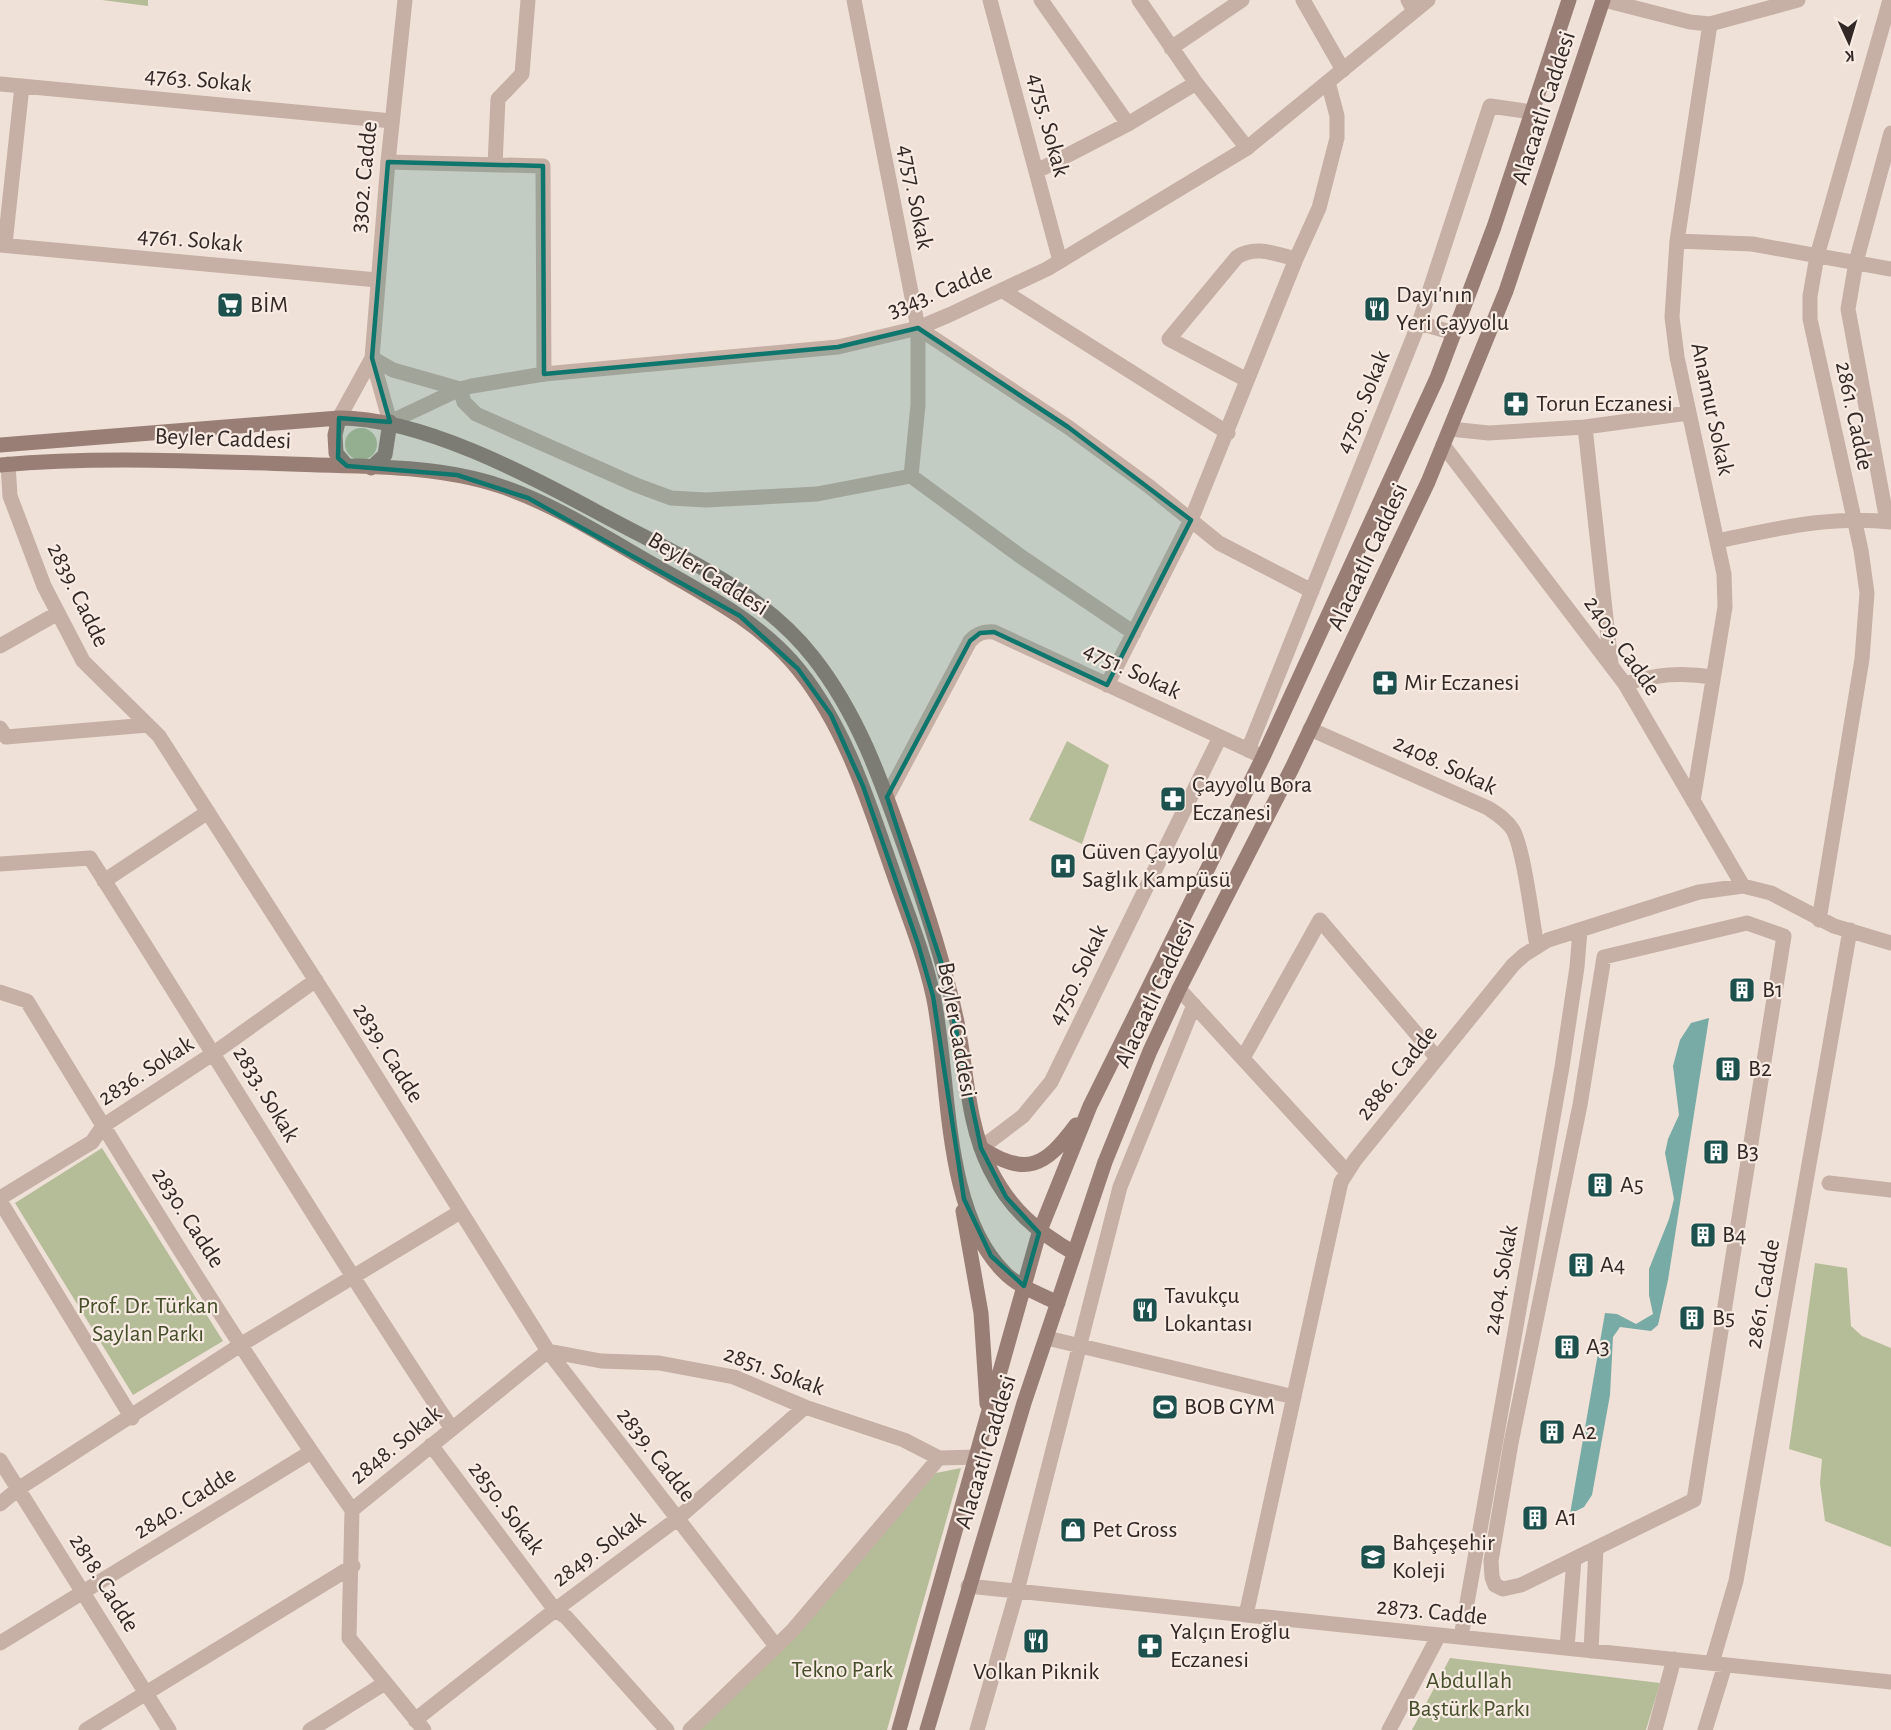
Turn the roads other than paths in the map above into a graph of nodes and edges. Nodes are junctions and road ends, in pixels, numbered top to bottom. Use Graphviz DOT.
graph roads {
  1 [pos="405,0"];
  2 [pos="528,0"];
  3 [pos="854,0"];
  4 [pos="990,0"];
  5 [pos="1041,0"];
  6 [pos="1138,0"];
  7 [pos="1242,0"];
  8 [pos="1303,0"];
  9 [pos="1428,0"];
  10 [pos="1569,0"];
  11 [pos="1604,0"];
  12 [pos="1798,0"];
  13 [pos="1890,0"];
  14 [pos="1411,6"];
  15 [pos="1710,24"];
  16 [pos="1171,48"];
  17 [pos="1342,70"];
  18 [pos="1328,82"];
  19 [pos="1196,83"];
  20 [pos="0,84"];
  21 [pos="22,86"];
  22 [pos="1532,112"];
  23 [pos="392,121"];
  24 [pos="1128,124"];
  25 [pos="1891,133"];
  26 [pos="1247,148"];
  27 [pos="387,162"];
  28 [pos="495,165"];
  29 [pos="1037,171"];
  30 [pos="1677,241"];
  31 [pos="2,245"];
  32 [pos="1817,255"];
  33 [pos="1296,259"];
  34 [pos="1060,261"];
  35 [pos="1856,262"];
  36 [pos="1891,269"];
  37 [pos="377,280"];
  38 [pos="1003,291"];
  39 [pos="1419,323"];
  40 [pos="918,328"];
  41 [pos="1454,333"];
  42 [pos="372,358"];
  43 [pos="544,374"];
  44 [pos="1247,380"];
  45 [pos="460,389"];
  46 [pos="1688,412"];
  47 [pos="339,418"];
  48 [pos="390,422"];
  49 [pos="1585,427"];
  50 [pos="1450,429"];
  51 [pos="1228,434"];
  52 [pos="0,445"];
  53 [pos="1443,445"];
  54 [pos="4,464"];
  55 [pos="348,466"];
  56 [pos="371,468"];
  57 [pos="911,476"];
  58 [pos="5,494"];
  59 [pos="1853,518"];
  60 [pos="1191,520"];
  61 [pos="1889,521"];
  62 [pos="1717,541"];
  63 [pos="1312,591"];
  64 [pos="58,613"];
  65 [pos="1134,633"];
  66 [pos="0,646"];
  67 [pos="1611,664"];
  68 [pos="1713,677"];
  69 [pos="1625,684"];
  70 [pos="1107,685"];
  71 [pos="148,725"];
  72 [pos="0,728"];
  73 [pos="1310,729"];
  74 [pos="1220,736"];
  75 [pos="1248,750"];
  76 [pos="1263,757"];
  77 [pos="887,797"];
  78 [pos="1693,801"];
  79 [pos="208,812"];
  80 [pos="0,864"];
  81 [pos="104,881"];
  82 [pos="1743,886"];
  83 [pos="1819,920"];
  84 [pos="1580,930"];
  85 [pos="1850,930"];
  86 [pos="1891,943"];
  87 [pos="1537,946"];
  88 [pos="316,980"];
  89 [pos="1179,989"];
  90 [pos="0,992"];
  91 [pos="1194,1005"];
  92 [pos="214,1053"];
  93 [pos="1243,1058"];
  94 [pos="1437,1058"];
  95 [pos="1090,1106"];
  96 [pos="104,1126"];
  97 [pos="981,1148"];
  98 [pos="1347,1172"];
  99 [pos="958,1181"];
  100 [pos="1829,1183"];
  101 [pos="1891,1190"];
  102 [pos="0,1199"];
  103 [pos="460,1212"];
  104 [pos="1039,1233"];
  105 [pos="1074,1253"];
  106 [pos="352,1278"];
  107 [pos="1024,1287"];
  108 [pos="1058,1303"];
  109 [pos="1047,1338"];
  110 [pos="242,1344"];
  111 [pos="1079,1346"];
  112 [pos="548,1351"];
  113 [pos="1294,1397"];
  114 [pos="805,1407"];
  115 [pos="132,1418"];
  116 [pos="988,1420"];
  117 [pos="452,1429"];
  118 [pos="431,1444"];
  119 [pos="311,1452"];
  120 [pos="978,1457"];
  121 [pos="939,1458"];
  122 [pos="0,1460"];
  123 [pos="18,1489"];
  124 [pos="0,1504"];
  125 [pos="352,1510"];
  126 [pos="677,1519"];
  127 [pos="1596,1548"];
  128 [pos="1574,1559"];
  129 [pos="353,1566"];
  130 [pos="968,1586"];
  131 [pos="1017,1591"];
  132 [pos="83,1593"];
  133 [pos="555,1610"];
  134 [pos="1246,1615"];
  135 [pos="1439,1635"];
  136 [pos="1461,1637"];
  137 [pos="0,1643"];
  138 [pos="776,1646"];
  139 [pos="1567,1648"];
  140 [pos="1591,1651"];
  141 [pos="1674,1659"];
  142 [pos="1719,1664"];
  143 [pos="1891,1682"];
  144 [pos="386,1683"];
  145 [pos="147,1694"];
  146 [pos="419,1725"];
  147 [pos="86,1730"];
  148 [pos="169,1730"];
  149 [pos="310,1730"];
  150 [pos="667,1730"];
  151 [pos="690,1730"];
  152 [pos="899,1730"];
  153 [pos="927,1730"];
  154 [pos="977,1730"];
  155 [pos="1389,1730"];
  156 [pos="1655,1730"];
  157 [pos="1704,1730"];
  1 -- 23 [label="street, 3302. Cadde"];
  2 -- 28 [label="street"];
  3 -- 40 [label="street, 4757. Sokak"];
  4 -- 29 [label="street, 4755. Sokak"];
  5 -- 24 [label="street"];
  6 -- 16 [label="street"];
  7 -- 16 [label="street"];
  8 -- 17 [label="street"];
  9 -- 14 [label="street, 3343. Cadde"];
  10 -- 22 [label="main road, Alacaatlı Caddesi"];
  11 -- 15 [label="street"];
  11 -- 50 [label="main road, Alacaatlı Caddesi"];
  12 -- 15 [label="street"];
  13 -- 32 [label="street, 2861. Cadde"];
  14 -- 17 [label="street, 3343. Cadde"];
  15 -- 30 [label="street, Anamur Sokak"];
  16 -- 19 [label="street"];
  17 -- 18 [label="street, 3343. Cadde"];
  18 -- 26 [label="street, 3343. Cadde"];
  18 -- 33 [label="street"];
  19 -- 24 [label="street"];
  19 -- 26 [label="street"];
  20 -- 21 [label="street, 4763. Sokak"];
  21 -- 23 [label="street, 4763. Sokak"];
  21 -- 31 [label="street"];
  22 -- 39 [label="street, 4750. Sokak"];
  22 -- 41 [label="main road, Alacaatlı Caddesi"];
  23 -- 27 [label="street, 3302. Cadde"];
  24 -- 29 [label="street"];
  25 -- 35 [label="street, 2861. Cadde"];
  26 -- 34 [label="street, 3343. Cadde"];
  27 -- 28 [label="street"];
  27 -- 37 [label="street, 3302. Cadde"];
  28 -- 43 [label="street"];
  29 -- 34 [label="street, 4755. Sokak"];
  30 -- 32 [label="street"];
  30 -- 46 [label="street, Anamur Sokak"];
  31 -- 37 [label="street, 4761. Sokak"];
  32 -- 35 [label="street"];
  32 -- 59 [label="street, 2861. Cadde"];
  33 -- 44 [label="street"];
  33 -- 44 [label="street"];
  34 -- 38 [label="street, 3343. Cadde"];
  35 -- 36 [label="street"];
  35 -- 61 [label="street, 2861. Cadde"];
  37 -- 42 [label="street, 3302. Cadde"];
  38 -- 40 [label="street, 3343. Cadde"];
  38 -- 51 [label="street"];
  39 -- 41 [label="street"];
  39 -- 63 [label="street, 4750. Sokak"];
  40 -- 43 [label="street, 3343. Cadde"];
  40 -- 57 [label="street, 4757. Sokak"];
  40 -- 60 [label="street"];
  41 -- 76 [label="main road, Alacaatlı Caddesi"];
  42 -- 45 [label="street"];
  42 -- 47 [label="street, 3302. Cadde"];
  42 -- 48 [label="street, 3302. Cadde"];
  43 -- 45 [label="street, 3343. Cadde"];
  44 -- 51 [label="street"];
  45 -- 48 [label="street, 3343. Cadde"];
  45 -- 57 [label="street"];
  46 -- 49 [label="street"];
  46 -- 62 [label="street, Anamur Sokak"];
  47 -- 48 [label="main road, Beyler Caddesi"];
  47 -- 52 [label="main road, Beyler Caddesi"];
  47 -- 55 [label="main road"];
  48 -- 56 [label="main road"];
  48 -- 77 [label="main road, Beyler Caddesi"];
  49 -- 50 [label="street"];
  49 -- 67 [label="street"];
  50 -- 53 [label="main road, Alacaatlı Caddesi"];
  51 -- 60 [label="street"];
  53 -- 67 [label="street, 2409. Cadde"];
  53 -- 73 [label="main road, Alacaatlı Caddesi"];
  54 -- 55 [label="main road, Beyler Caddesi"];
  54 -- 58 [label="street, 2839. Cadde"];
  55 -- 56 [label="main road, Beyler Caddesi"];
  56 -- 99 [label="main road, Beyler Caddesi"];
  57 -- 65 [label="street"];
  58 -- 64 [label="street, 2839. Cadde"];
  59 -- 61 [label="street"];
  59 -- 62 [label="street"];
  59 -- 83 [label="street, 2861. Cadde"];
  60 -- 63 [label="street"];
  60 -- 65 [label="street"];
  62 -- 68 [label="street, Anamur Sokak"];
  63 -- 75 [label="street, 4750. Sokak"];
  64 -- 66 [label="street"];
  64 -- 71 [label="street, 2839. Cadde"];
  65 -- 70 [label="street"];
  67 -- 69 [label="street, 2409. Cadde"];
  68 -- 69 [label="street"];
  68 -- 78 [label="street, Anamur Sokak"];
  69 -- 78 [label="street, 2409. Cadde"];
  70 -- 74 [label="street, 4751. Sokak"];
  70 -- 77 [label="street, 4751. Sokak"];
  71 -- 72 [label="street"];
  71 -- 79 [label="street, 2839. Cadde"];
  73 -- 87 [label="street, 2408. Sokak"];
  73 -- 89 [label="main road, Alacaatlı Caddesi"];
  74 -- 75 [label="street, 4751. Sokak"];
  74 -- 97 [label="street, 4750. Sokak"];
  75 -- 76 [label="street, 4751. Sokak"];
  76 -- 95 [label="main road, Alacaatlı Caddesi"];
  77 -- 97 [label="main road, Beyler Caddesi"];
  78 -- 82 [label="street, 2409. Cadde"];
  79 -- 81 [label="street"];
  79 -- 88 [label="street, 2839. Cadde"];
  80 -- 81 [label="street, 2833. Sokak"];
  81 -- 92 [label="street, 2833. Sokak"];
  82 -- 83 [label="street, 2886. Cadde"];
  82 -- 84 [label="street, 2886. Cadde"];
  83 -- 85 [label="street, 2886. Cadde"];
  84 -- 87 [label="street, 2886. Cadde"];
  84 -- 136 [label="street, 2404. Sokak"];
  85 -- 86 [label="street, 2886. Cadde"];
  85 -- 142 [label="street, 2861. Cadde"];
  87 -- 94 [label="street, 2886. Cadde"];
  88 -- 92 [label="street, 2836. Sokak"];
  88 -- 103 [label="street, 2839. Cadde"];
  89 -- 91 [label="street"];
  89 -- 105 [label="main road, Alacaatlı Caddesi"];
  90 -- 96 [label="street, 2830. Cadde"];
  91 -- 93 [label="street"];
  91 -- 111 [label="street"];
  92 -- 96 [label="street, 2836. Sokak"];
  92 -- 106 [label="street, 2833. Sokak"];
  93 -- 94 [label="street"];
  93 -- 98 [label="street"];
  94 -- 98 [label="street, 2886. Cadde"];
  95 -- 97 [label="main road"];
  95 -- 104 [label="main road, Alacaatlı Caddesi"];
  96 -- 102 [label="street, 2836. Sokak"];
  96 -- 110 [label="street, 2830. Cadde"];
  97 -- 104 [label="main road, Beyler Caddesi"];
  98 -- 113 [label="street, 2886. Cadde"];
  99 -- 107 [label="main road, Beyler Caddesi"];
  99 -- 116 [label="main road"];
  100 -- 101 [label="street"];
  102 -- 115 [label="street"];
  103 -- 106 [label="street"];
  103 -- 112 [label="street, 2839. Cadde"];
  104 -- 105 [label="main road, Beyler Caddesi"];
  104 -- 107 [label="main road, Alacaatlı Caddesi"];
  105 -- 108 [label="main road, Alacaatlı Caddesi"];
  106 -- 110 [label="street"];
  106 -- 117 [label="street, 2833. Sokak"];
  107 -- 108 [label="main road, Beyler Caddesi"];
  107 -- 116 [label="main road, Alacaatlı Caddesi"];
  108 -- 109 [label="main road, Alacaatlı Caddesi"];
  109 -- 111 [label="street"];
  109 -- 130 [label="main road, Alacaatlı Caddesi"];
  110 -- 115 [label="street"];
  110 -- 119 [label="street, 2830. Cadde"];
  111 -- 113 [label="street"];
  111 -- 131 [label="street"];
  112 -- 114 [label="street, 2851. Sokak"];
  112 -- 117 [label="street, 2848. Sokak"];
  112 -- 126 [label="street, 2839. Cadde"];
  113 -- 134 [label="street, 2886. Cadde"];
  114 -- 121 [label="street, 2851. Sokak"];
  114 -- 126 [label="street, 2849. Sokak"];
  115 -- 123 [label="street"];
  116 -- 120 [label="main road, Alacaatlı Caddesi"];
  117 -- 118 [label="street, 2848. Sokak"];
  118 -- 125 [label="street, 2848. Sokak"];
  118 -- 133 [label="street, 2850. Sokak"];
  119 -- 125 [label="street, 2830. Cadde"];
  119 -- 132 [label="street, 2840. Cadde"];
  120 -- 121 [label="street, 2851. Sokak"];
  120 -- 152 [label="main road, Alacaatlı Caddesi"];
  121 -- 138 [label="street"];
  122 -- 123 [label="street, 2818. Cadde"];
  123 -- 124 [label="street"];
  123 -- 132 [label="street, 2818. Cadde"];
  125 -- 129 [label="street, 2848. Sokak"];
  126 -- 133 [label="street, 2849. Sokak"];
  126 -- 138 [label="street, 2839. Cadde"];
  127 -- 128 [label="street"];
  127 -- 128 [label="street"];
  127 -- 140 [label="street"];
  128 -- 139 [label="street"];
  129 -- 144 [label="street, 2848. Sokak"];
  129 -- 145 [label="street"];
  130 -- 131 [label="street, 2873. Cadde"];
  130 -- 153 [label="main road, Alacaatlı Caddesi"];
  131 -- 134 [label="street, 2873. Cadde"];
  131 -- 154 [label="street"];
  132 -- 137 [label="street, 2840. Cadde"];
  132 -- 145 [label="street, 2818. Cadde"];
  133 -- 146 [label="street, 2849. Sokak"];
  133 -- 150 [label="street, 2850. Sokak"];
  134 -- 135 [label="street, 2873. Cadde"];
  135 -- 136 [label="street, 2873. Cadde"];
  135 -- 155 [label="street"];
  136 -- 139 [label="street, 2873. Cadde"];
  138 -- 151 [label="street"];
  139 -- 140 [label="street, 2873. Cadde"];
  140 -- 141 [label="street, 2873. Cadde"];
  141 -- 142 [label="street, 2873. Cadde"];
  141 -- 156 [label="street"];
  142 -- 143 [label="street, 2873. Cadde"];
  142 -- 157 [label="street, 2861. Cadde"];
  144 -- 146 [label="street, 2848. Sokak"];
  144 -- 149 [label="street"];
  145 -- 147 [label="street"];
  145 -- 148 [label="street, 2818. Cadde"];
}
